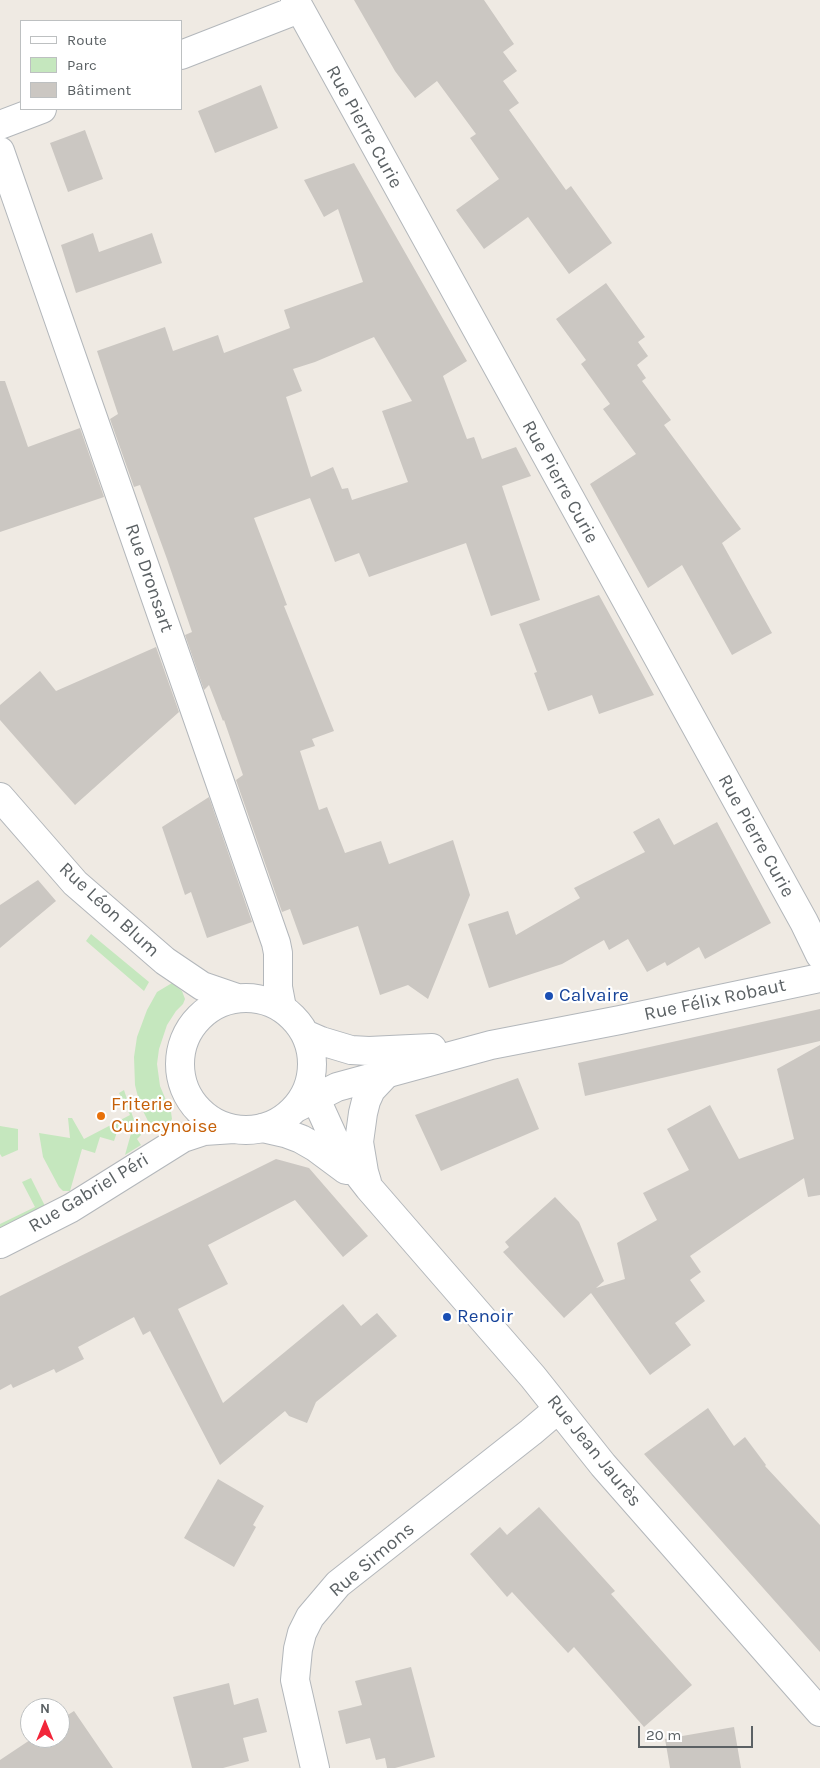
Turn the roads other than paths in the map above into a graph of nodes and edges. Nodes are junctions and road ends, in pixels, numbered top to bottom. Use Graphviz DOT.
graph roads {
  1 [pos="297,4"];
  2 [pos="182,55"];
  3 [pos="39,110"];
  4 [pos="0,125"];
  5 [pos="0,151"];
  6 [pos="0,798"];
  7 [pos="820,955"];
  8 [pos="820,978"];
  9 [pos="237,998"];
  10 [pos="282,1008"];
  11 [pos="305,1034"];
  12 [pos="491,1045"];
  13 [pos="387,1073"];
  14 [pos="307,1094"];
  15 [pos="263,1128"];
  16 [pos="235,1129"];
  17 [pos="369,1188"];
  18 [pos="0,1244"];
  19 [pos="558,1408"];
  20 [pos="820,1712"];
  21 [pos="315,1768"];
  1 -- 2 [label="street"];
  1 -- 7 [label="street, Rue Pierre Curie"];
  3 -- 4 [label="street"];
  5 -- 10 [label="street, Rue Dronsart"];
  6 -- 9 [label="street, Rue Léon Blum"];
  8 -- 12 [label="street, Rue Félix Robaut"];
  9 -- 10 [label="street"];
  9 -- 16 [label="street"];
  10 -- 11 [label="street"];
  11 -- 12 [label="street, Rue Félix Robaut"];
  11 -- 14 [label="street"];
  12 -- 13 [label="street, Rue Félix Robaut"];
  13 -- 14 [label="street, Rue Félix Robaut"];
  13 -- 17 [label="street, Rue Jean Jaurès"];
  14 -- 15 [label="street"];
  14 -- 17 [label="street, Rue Jean Jaurès"];
  15 -- 16 [label="street"];
  15 -- 17 [label="street, Rue Jean Jaurès"];
  16 -- 18 [label="street, Rue Gabriel Péri"];
  17 -- 19 [label="street, Rue Jean Jaurès"];
  19 -- 20 [label="street, Rue Jean Jaurès"];
  19 -- 21 [label="street, Rue Simons"];
}
